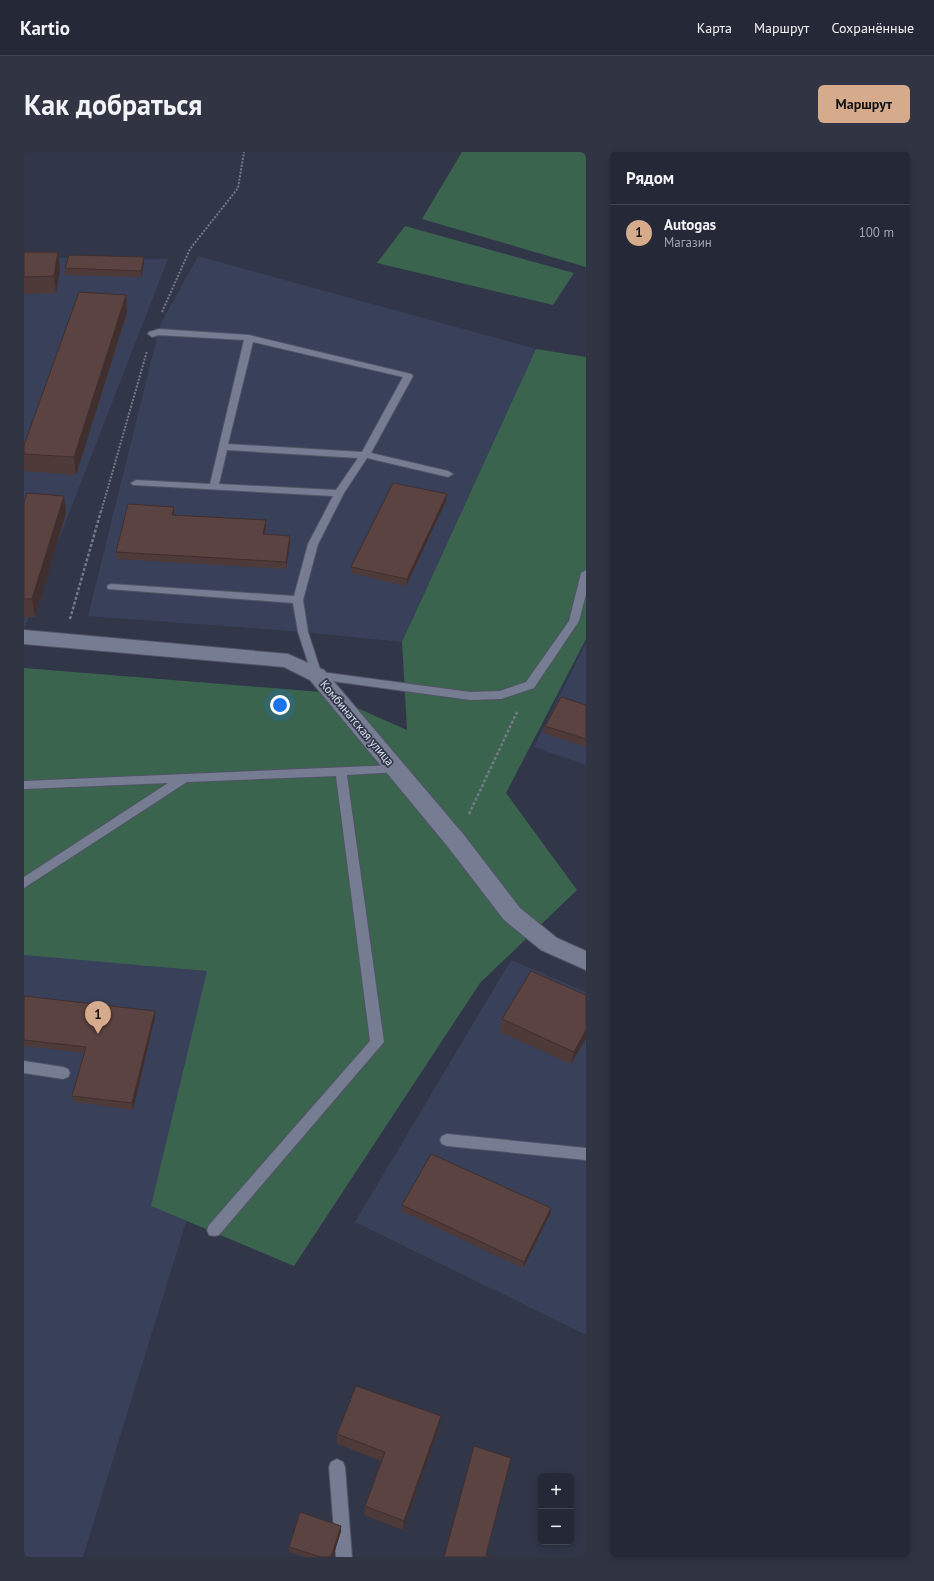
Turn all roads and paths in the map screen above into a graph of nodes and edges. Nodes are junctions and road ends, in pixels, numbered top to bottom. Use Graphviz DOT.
graph roads {
  1 [pos="244,152"];
  2 [pos="152,334"];
  3 [pos="249,338"];
  4 [pos="223,447"];
  5 [pos="365,455"];
  6 [pos="448,474"];
  7 [pos="136,483"];
  8 [pos="214,486"];
  9 [pos="339,493"];
  10 [pos="586,573"];
  11 [pos="112,588"];
  12 [pos="298,600"];
  13 [pos="24,637"];
  14 [pos="63,641"];
  15 [pos="317,675"];
  16 [pos="530,685"];
  17 [pos="395,769"];
  18 [pos="341,772"];
  19 [pos="187,777"];
  20 [pos="24,785"];
  21 [pos="456,841"];
  22 [pos="24,883"];
  23 [pos="586,961"];
  24 [pos="24,1067"];
  25 [pos="63,1073"];
  26 [pos="447,1140"];
  27 [pos="586,1154"];
  28 [pos="214,1230"];
  29 [pos="337,1467"];
  30 [pos="344,1557"];
  1 -- 2 [label="path"];
  2 -- 3 [label="lane"];
  2 -- 14 [label="path"];
  3 -- 4 [label="lane"];
  3 -- 5 [label="lane"];
  4 -- 5 [label="lane"];
  4 -- 8 [label="lane"];
  5 -- 6 [label="lane"];
  5 -- 9 [label="lane"];
  7 -- 8 [label="lane"];
  8 -- 9 [label="lane"];
  9 -- 12 [label="lane"];
  10 -- 16 [label="lane"];
  11 -- 12 [label="lane"];
  12 -- 15 [label="lane"];
  13 -- 14 [label="street, Комбинатская улица"];
  14 -- 15 [label="street, Комбинатская улица"];
  15 -- 16 [label="lane"];
  15 -- 17 [label="street, Комбинатская улица"];
  16 -- 21 [label="path"];
  17 -- 18 [label="lane"];
  17 -- 21 [label="street, Комбинатская улица"];
  18 -- 19 [label="lane"];
  18 -- 28 [label="lane"];
  19 -- 20 [label="lane"];
  19 -- 22 [label="lane"];
  21 -- 23 [label="street, Комбинатская улица"];
  24 -- 25 [label="lane"];
  26 -- 27 [label="lane"];
  29 -- 30 [label="lane"];
}
